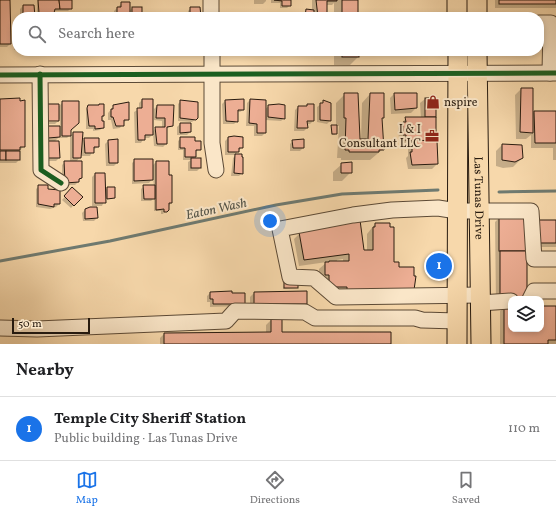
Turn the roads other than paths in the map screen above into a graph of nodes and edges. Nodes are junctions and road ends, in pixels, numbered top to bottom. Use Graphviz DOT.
graph roads {
  1 [pos="211,0"];
  2 [pos="457,0"];
  3 [pos="477,0"];
  4 [pos="211,12"];
  5 [pos="457,12"];
  6 [pos="477,12"];
  7 [pos="544,23"];
  8 [pos="212,56"];
  9 [pos="458,56"];
  10 [pos="477,56"];
  11 [pos="478,72"];
  12 [pos="212,73"];
  13 [pos="458,73"];
  14 [pos="553,73"];
  15 [pos="40,74"];
  16 [pos="0,75"];
  17 [pos="216,170"];
  18 [pos="61,183"];
  19 [pos="457,208"];
  20 [pos="479,208"];
  21 [pos="556,259"];
  22 [pos="556,291"];
  23 [pos="457,296"];
  24 [pos="532,296"];
  25 [pos="480,299"];
  26 [pos="508,301"];
  27 [pos="0,328"];
  28 [pos="459,336"];
  29 [pos="481,344"];
  1 -- 4 [label="street"];
  2 -- 5 [label="main road"];
  3 -- 6 [label="main road"];
  7 -- 14 [label="street"];
  8 -- 12 [label="street"];
  9 -- 13 [label="main road, Las Tunas Drive"];
  10 -- 11 [label="main road, Las Tunas Drive"];
  11 -- 13 [label="street"];
  11 -- 14 [label="street"];
  11 -- 20 [label="main road, Las Tunas Drive"];
  12 -- 13 [label="street"];
  12 -- 15 [label="street"];
  12 -- 17 [label="street"];
  13 -- 19 [label="main road, Las Tunas Drive"];
  15 -- 16 [label="street"];
  15 -- 18 [label="street"];
  19 -- 20 [label="street"];
  19 -- 23 [label="main road, Las Tunas Drive"];
  19 -- 23 [label="street"];
  20 -- 21 [label="street"];
  20 -- 25 [label="main road, Las Tunas Drive"];
  22 -- 24 [label="street"];
  23 -- 25 [label="street"];
  23 -- 28 [label="main road, Las Tunas Drive"];
  25 -- 26 [label="street"];
  25 -- 29 [label="main road, Las Tunas Drive"];
  27 -- 28 [label="street"];
}
